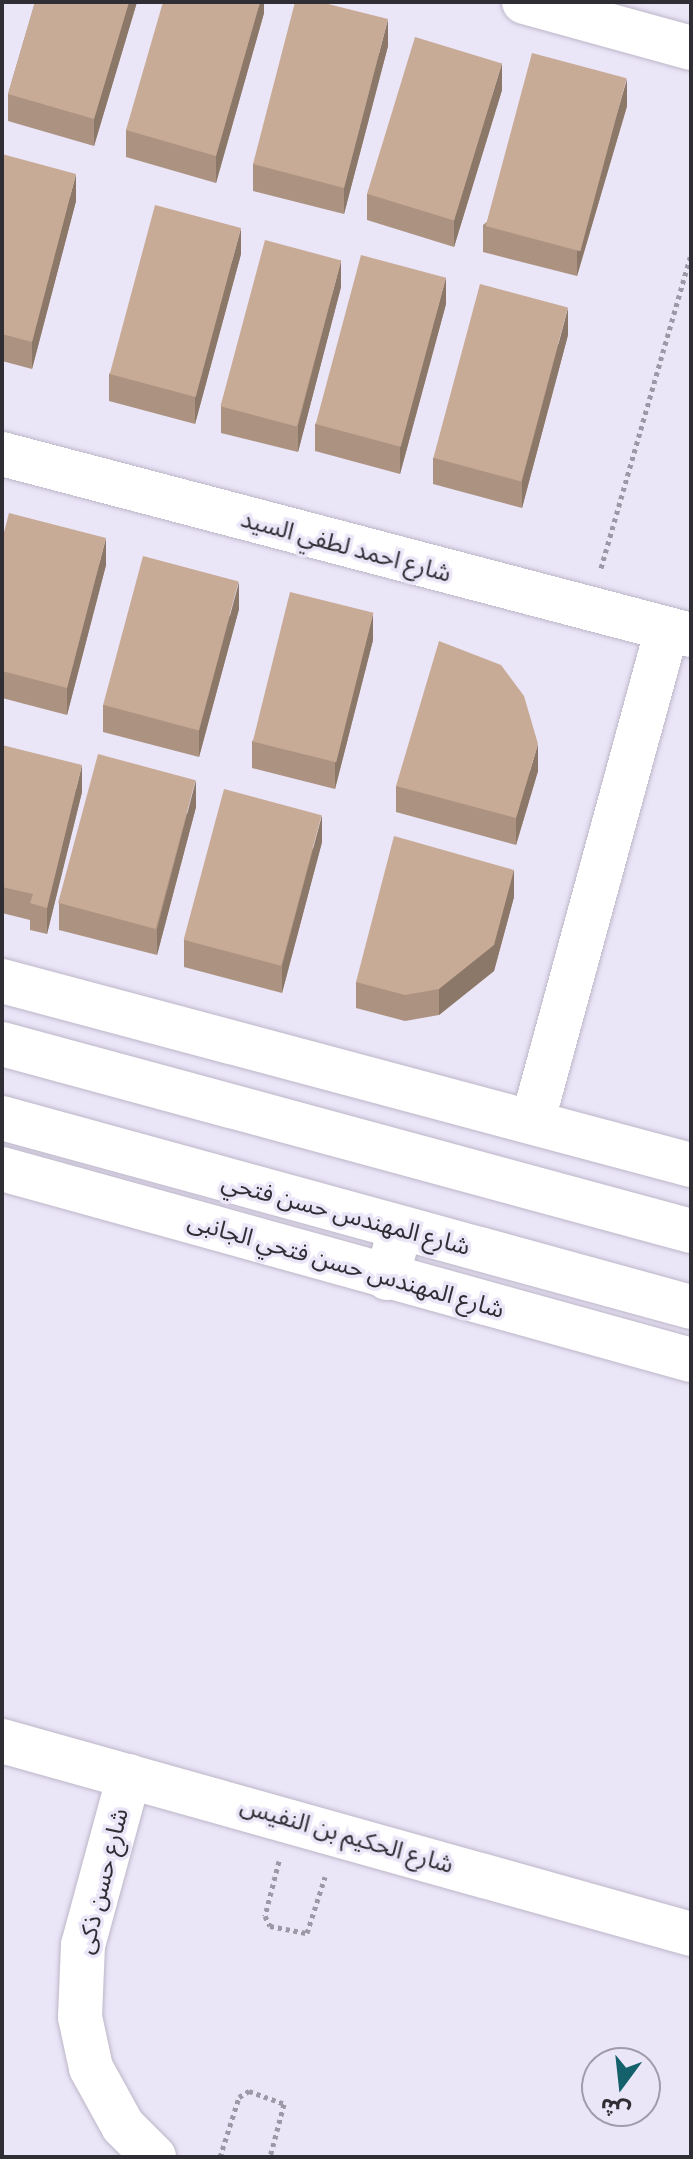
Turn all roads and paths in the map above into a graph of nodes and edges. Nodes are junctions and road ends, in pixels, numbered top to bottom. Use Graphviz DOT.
graph roads {
  1 [pos="524,2"];
  2 [pos="691,48"];
  3 [pos="691,254"];
  4 [pos="2,454"];
  5 [pos="589,612"];
  6 [pos="679,632"];
  7 [pos="2,981"];
  8 [pos="2,1044"];
  9 [pos="2,1118"];
  10 [pos="533,1120"];
  11 [pos="691,1165"];
  12 [pos="2,1169"];
  13 [pos="400,1229"];
  14 [pos="691,1231"];
  15 [pos="387,1278"];
  16 [pos="691,1307"];
  17 [pos="691,1360"];
  18 [pos="2,1741"];
  19 [pos="129,1776"];
  20 [pos="290,1818"];
  21 [pos="338,1831"];
  22 [pos="691,1934"];
  23 [pos="154,2157"];
  24 [pos="220,2157"];
  25 [pos="270,2157"];
  1 -- 2 [label="street"];
  3 -- 5 [label="path"];
  4 -- 5 [label="street, شارع احمد لطفي السيد"];
  5 -- 6 [label="street, شارع احمد لطفي السيد"];
  6 -- 10 [label="street"];
  7 -- 10 [label="street"];
  8 -- 14 [label="street"];
  9 -- 13 [label="street, شارع المهندس حسن فتحي"];
  10 -- 11 [label="street"];
  12 -- 15 [label="street, شارع المهندس حسن فتحي الجانبى"];
  13 -- 15 [label="street"];
  13 -- 16 [label="street, شارع المهندس حسن فتحي"];
  15 -- 17 [label="street, شارع المهندس حسن فتحي الجانبى"];
  18 -- 19 [label="street, شارع الحكيم بن النفيس"];
  19 -- 20 [label="street, شارع الحكيم بن النفيس"];
  19 -- 23 [label="street, شارع حسن ذكى"];
  20 -- 21 [label="street, شارع الحكيم بن النفيس"];
  20 -- 21 [label="path"];
  21 -- 22 [label="street, شارع الحكيم بن النفيس"];
  24 -- 25 [label="path"];
}
